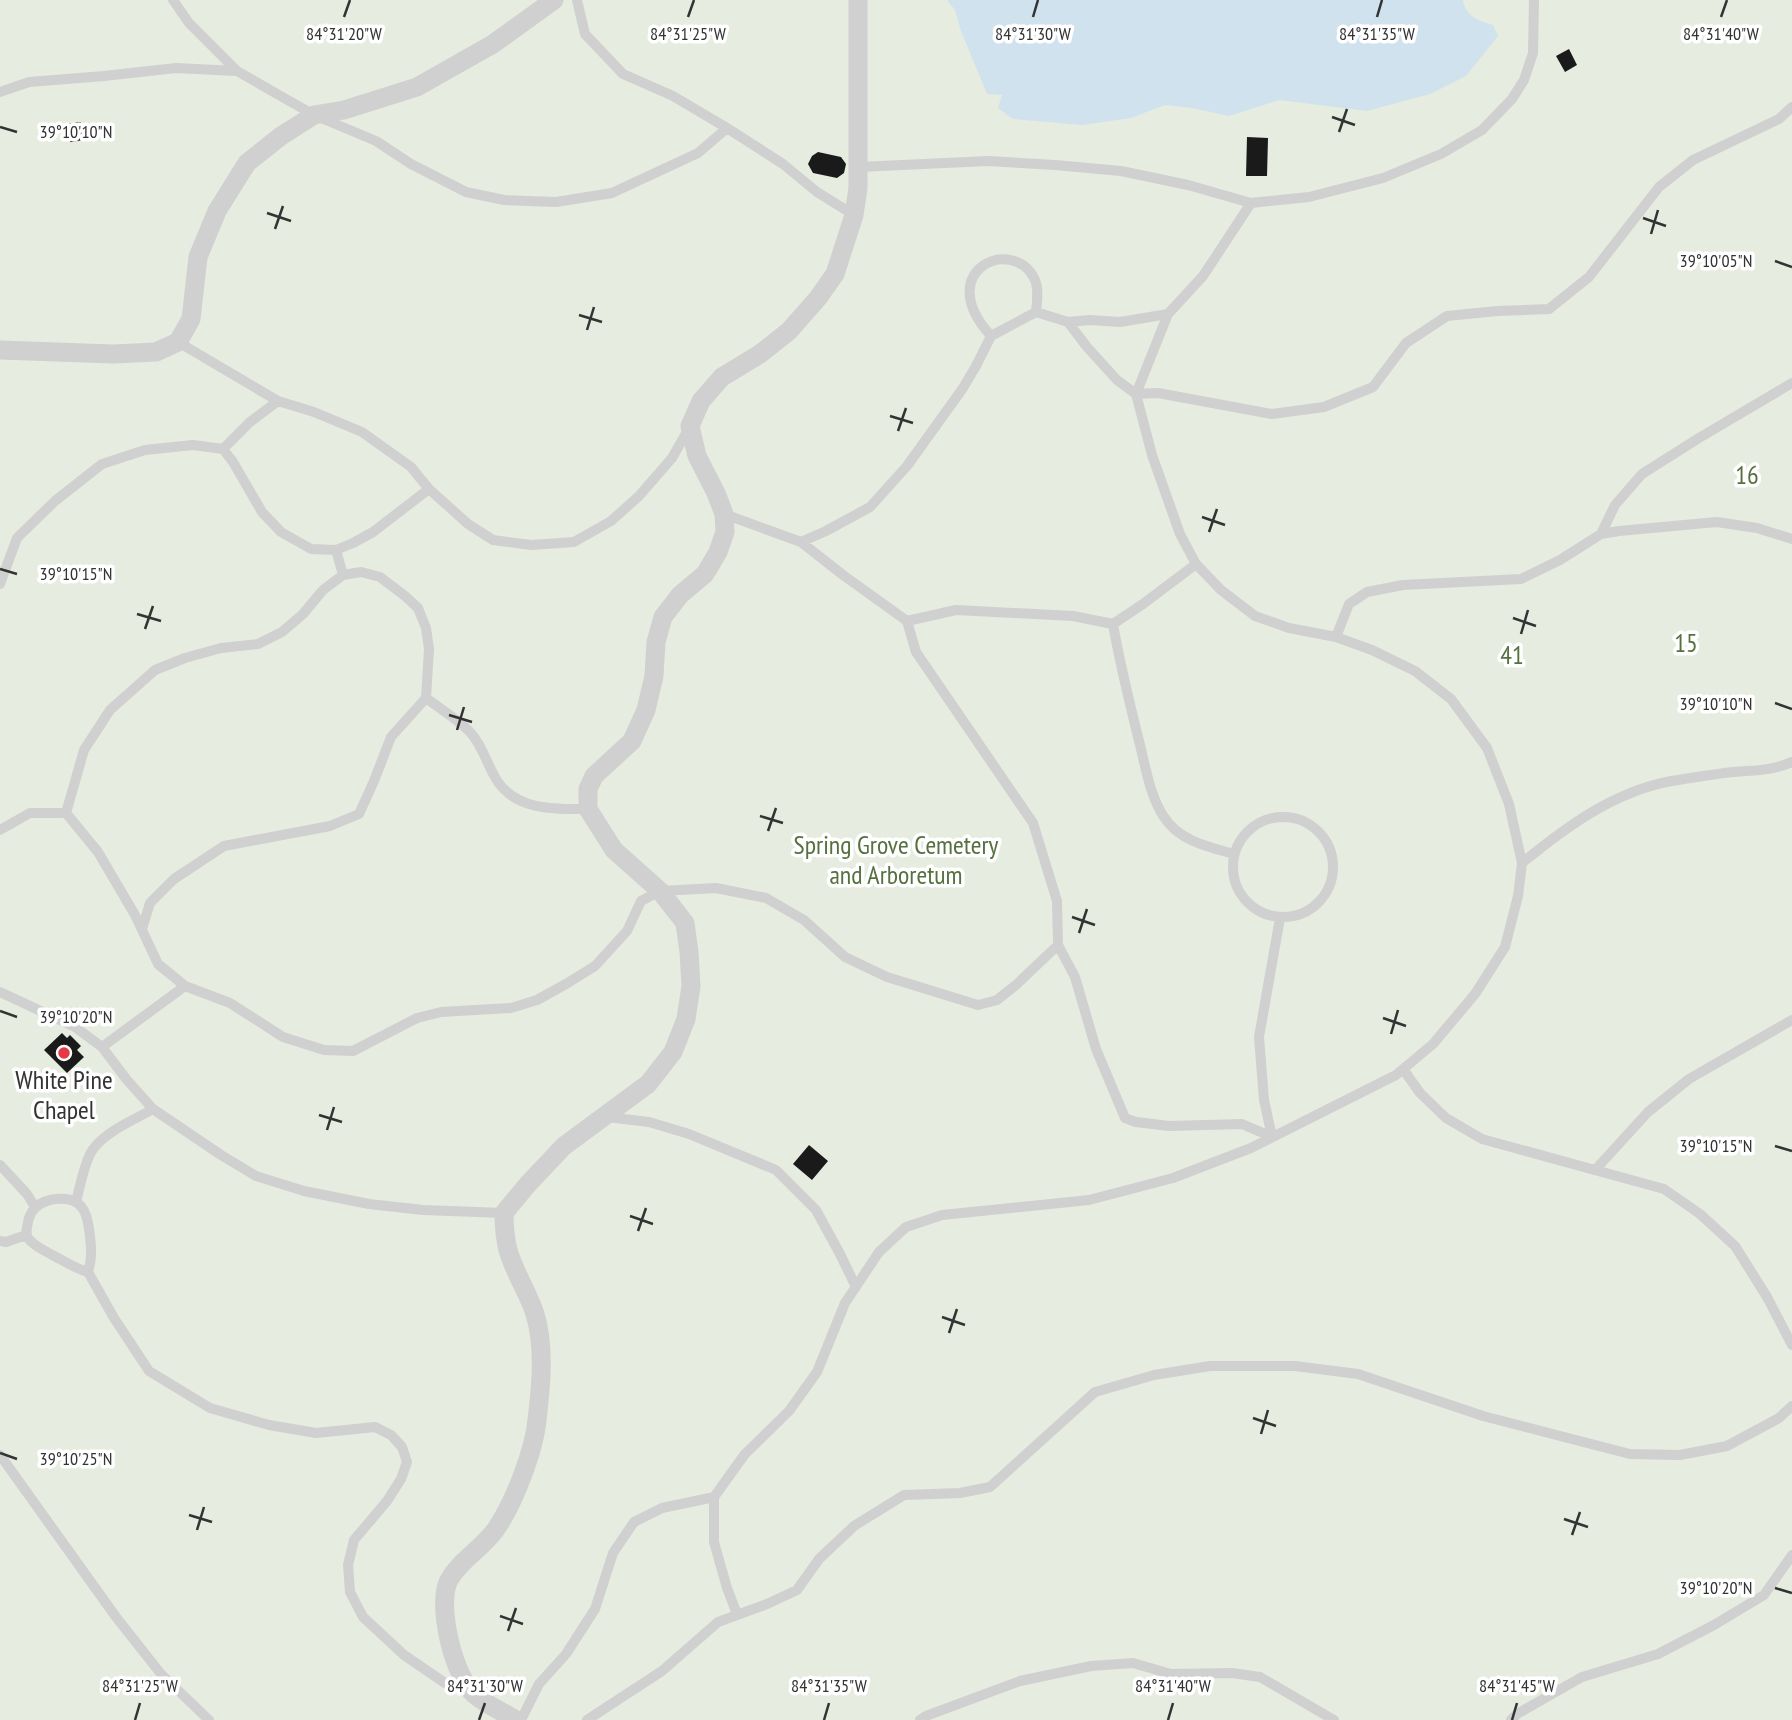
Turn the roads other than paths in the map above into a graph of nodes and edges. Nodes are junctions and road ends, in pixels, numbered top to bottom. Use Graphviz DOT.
graph roads {
  1 [pos="173,0"];
  2 [pos="554,0"];
  3 [pos="577,0"];
  4 [pos="858,0"];
  5 [pos="1534,0"];
  6 [pos="237,71"];
  7 [pos="0,92"];
  8 [pos="1792,107"];
  9 [pos="314,115"];
  10 [pos="727,128"];
  11 [pos="859,167"];
  12 [pos="1251,204"];
  13 [pos="854,215"];
  14 [pos="1036,312"];
  15 [pos="1168,314"];
  16 [pos="1068,322"];
  17 [pos="991,336"];
  18 [pos="178,342"];
  19 [pos="0,350"];
  20 [pos="1792,383"];
  21 [pos="1136,394"];
  22 [pos="278,401"];
  23 [pos="690,426"];
  24 [pos="223,449"];
  25 [pos="429,489"];
  26 [pos="724,514"];
  27 [pos="1601,534"];
  28 [pos="1792,538"];
  29 [pos="801,542"];
  30 [pos="336,550"];
  31 [pos="1196,564"];
  32 [pos="343,575"];
  33 [pos="0,584"];
  34 [pos="907,621"];
  35 [pos="1113,624"];
  36 [pos="1336,637"];
  37 [pos="425,698"];
  38 [pos="1792,762"];
  39 [pos="588,808"];
  40 [pos="66,813"];
  41 [pos="0,830"];
  42 [pos="1234,854"];
  43 [pos="1522,863"];
  44 [pos="660,891"];
  45 [pos="1280,918"];
  46 [pos="142,929"];
  47 [pos="1058,945"];
  48 [pos="185,986"];
  49 [pos="0,992"];
  50 [pos="1792,1020"];
  51 [pos="102,1047"];
  52 [pos="1403,1069"];
  53 [pos="153,1109"];
  54 [pos="604,1117"];
  55 [pos="1272,1137"];
  56 [pos="0,1165"];
  57 [pos="1596,1169"];
  58 [pos="76,1202"];
  59 [pos="36,1207"];
  60 [pos="504,1213"];
  61 [pos="26,1234"];
  62 [pos="0,1241"];
  63 [pos="88,1272"];
  64 [pos="856,1287"];
  65 [pos="1792,1345"];
  66 [pos="1792,1406"];
  67 [pos="0,1455"];
  68 [pos="714,1497"];
  69 [pos="1792,1555"];
  70 [pos="737,1614"];
  71 [pos="474,1694"];
  72 [pos="209,1720"];
  73 [pos="519,1720"];
  74 [pos="587,1720"];
  75 [pos="920,1720"];
  76 [pos="1335,1720"];
  77 [pos="1511,1720"];
  1 -- 6 [label="lane"];
  2 -- 9 [label="street"];
  3 -- 10 [label="lane"];
  4 -- 11 [label="street"];
  5 -- 12 [label="lane"];
  6 -- 7 [label="lane"];
  6 -- 9 [label="lane"];
  8 -- 21 [label="lane"];
  9 -- 10 [label="lane"];
  9 -- 18 [label="street"];
  10 -- 13 [label="lane"];
  11 -- 12 [label="lane"];
  11 -- 13 [label="street"];
  12 -- 15 [label="lane"];
  13 -- 23 [label="street"];
  14 -- 16 [label="lane"];
  14 -- 17 [label="lane"];
  14 -- 17 [label="lane"];
  15 -- 16 [label="lane"];
  15 -- 21 [label="lane"];
  16 -- 21 [label="lane"];
  17 -- 29 [label="lane"];
  18 -- 19 [label="street"];
  18 -- 22 [label="lane"];
  20 -- 27 [label="lane"];
  21 -- 31 [label="lane"];
  22 -- 24 [label="lane"];
  22 -- 25 [label="lane"];
  23 -- 25 [label="lane"];
  23 -- 26 [label="street"];
  24 -- 30 [label="lane"];
  24 -- 33 [label="lane"];
  25 -- 30 [label="lane"];
  26 -- 29 [label="lane"];
  26 -- 39 [label="street"];
  27 -- 28 [label="lane"];
  27 -- 36 [label="lane"];
  29 -- 34 [label="lane"];
  30 -- 32 [label="lane"];
  31 -- 35 [label="lane"];
  31 -- 36 [label="lane"];
  32 -- 37 [label="lane"];
  32 -- 40 [label="lane"];
  34 -- 35 [label="lane"];
  34 -- 47 [label="lane"];
  35 -- 42 [label="lane"];
  36 -- 43 [label="lane"];
  37 -- 39 [label="lane"];
  37 -- 46 [label="lane"];
  38 -- 43 [label="lane"];
  39 -- 44 [label="street"];
  40 -- 41 [label="lane"];
  40 -- 46 [label="lane"];
  42 -- 45 [label="lane"];
  42 -- 45 [label="lane"];
  43 -- 52 [label="lane"];
  44 -- 47 [label="lane"];
  44 -- 48 [label="lane"];
  44 -- 54 [label="street"];
  45 -- 55 [label="lane"];
  46 -- 48 [label="lane"];
  47 -- 55 [label="lane"];
  48 -- 51 [label="lane"];
  49 -- 51 [label="lane"];
  50 -- 57 [label="lane"];
  51 -- 53 [label="lane"];
  52 -- 55 [label="lane"];
  52 -- 57 [label="lane"];
  53 -- 58 [label="lane"];
  53 -- 60 [label="lane"];
  54 -- 60 [label="street"];
  54 -- 64 [label="lane"];
  55 -- 64 [label="lane"];
  56 -- 59 [label="lane"];
  57 -- 65 [label="lane"];
  58 -- 59 [label="lane"];
  58 -- 63 [label="lane"];
  59 -- 61 [label="lane"];
  60 -- 71 [label="street"];
  61 -- 62 [label="lane"];
  61 -- 63 [label="lane"];
  63 -- 71 [label="lane"];
  64 -- 68 [label="lane"];
  66 -- 70 [label="lane"];
  67 -- 72 [label="lane"];
  68 -- 70 [label="lane"];
  68 -- 73 [label="lane"];
  69 -- 77 [label="lane"];
  70 -- 74 [label="lane"];
  71 -- 73 [label="street"];
  75 -- 76 [label="lane"];
}
